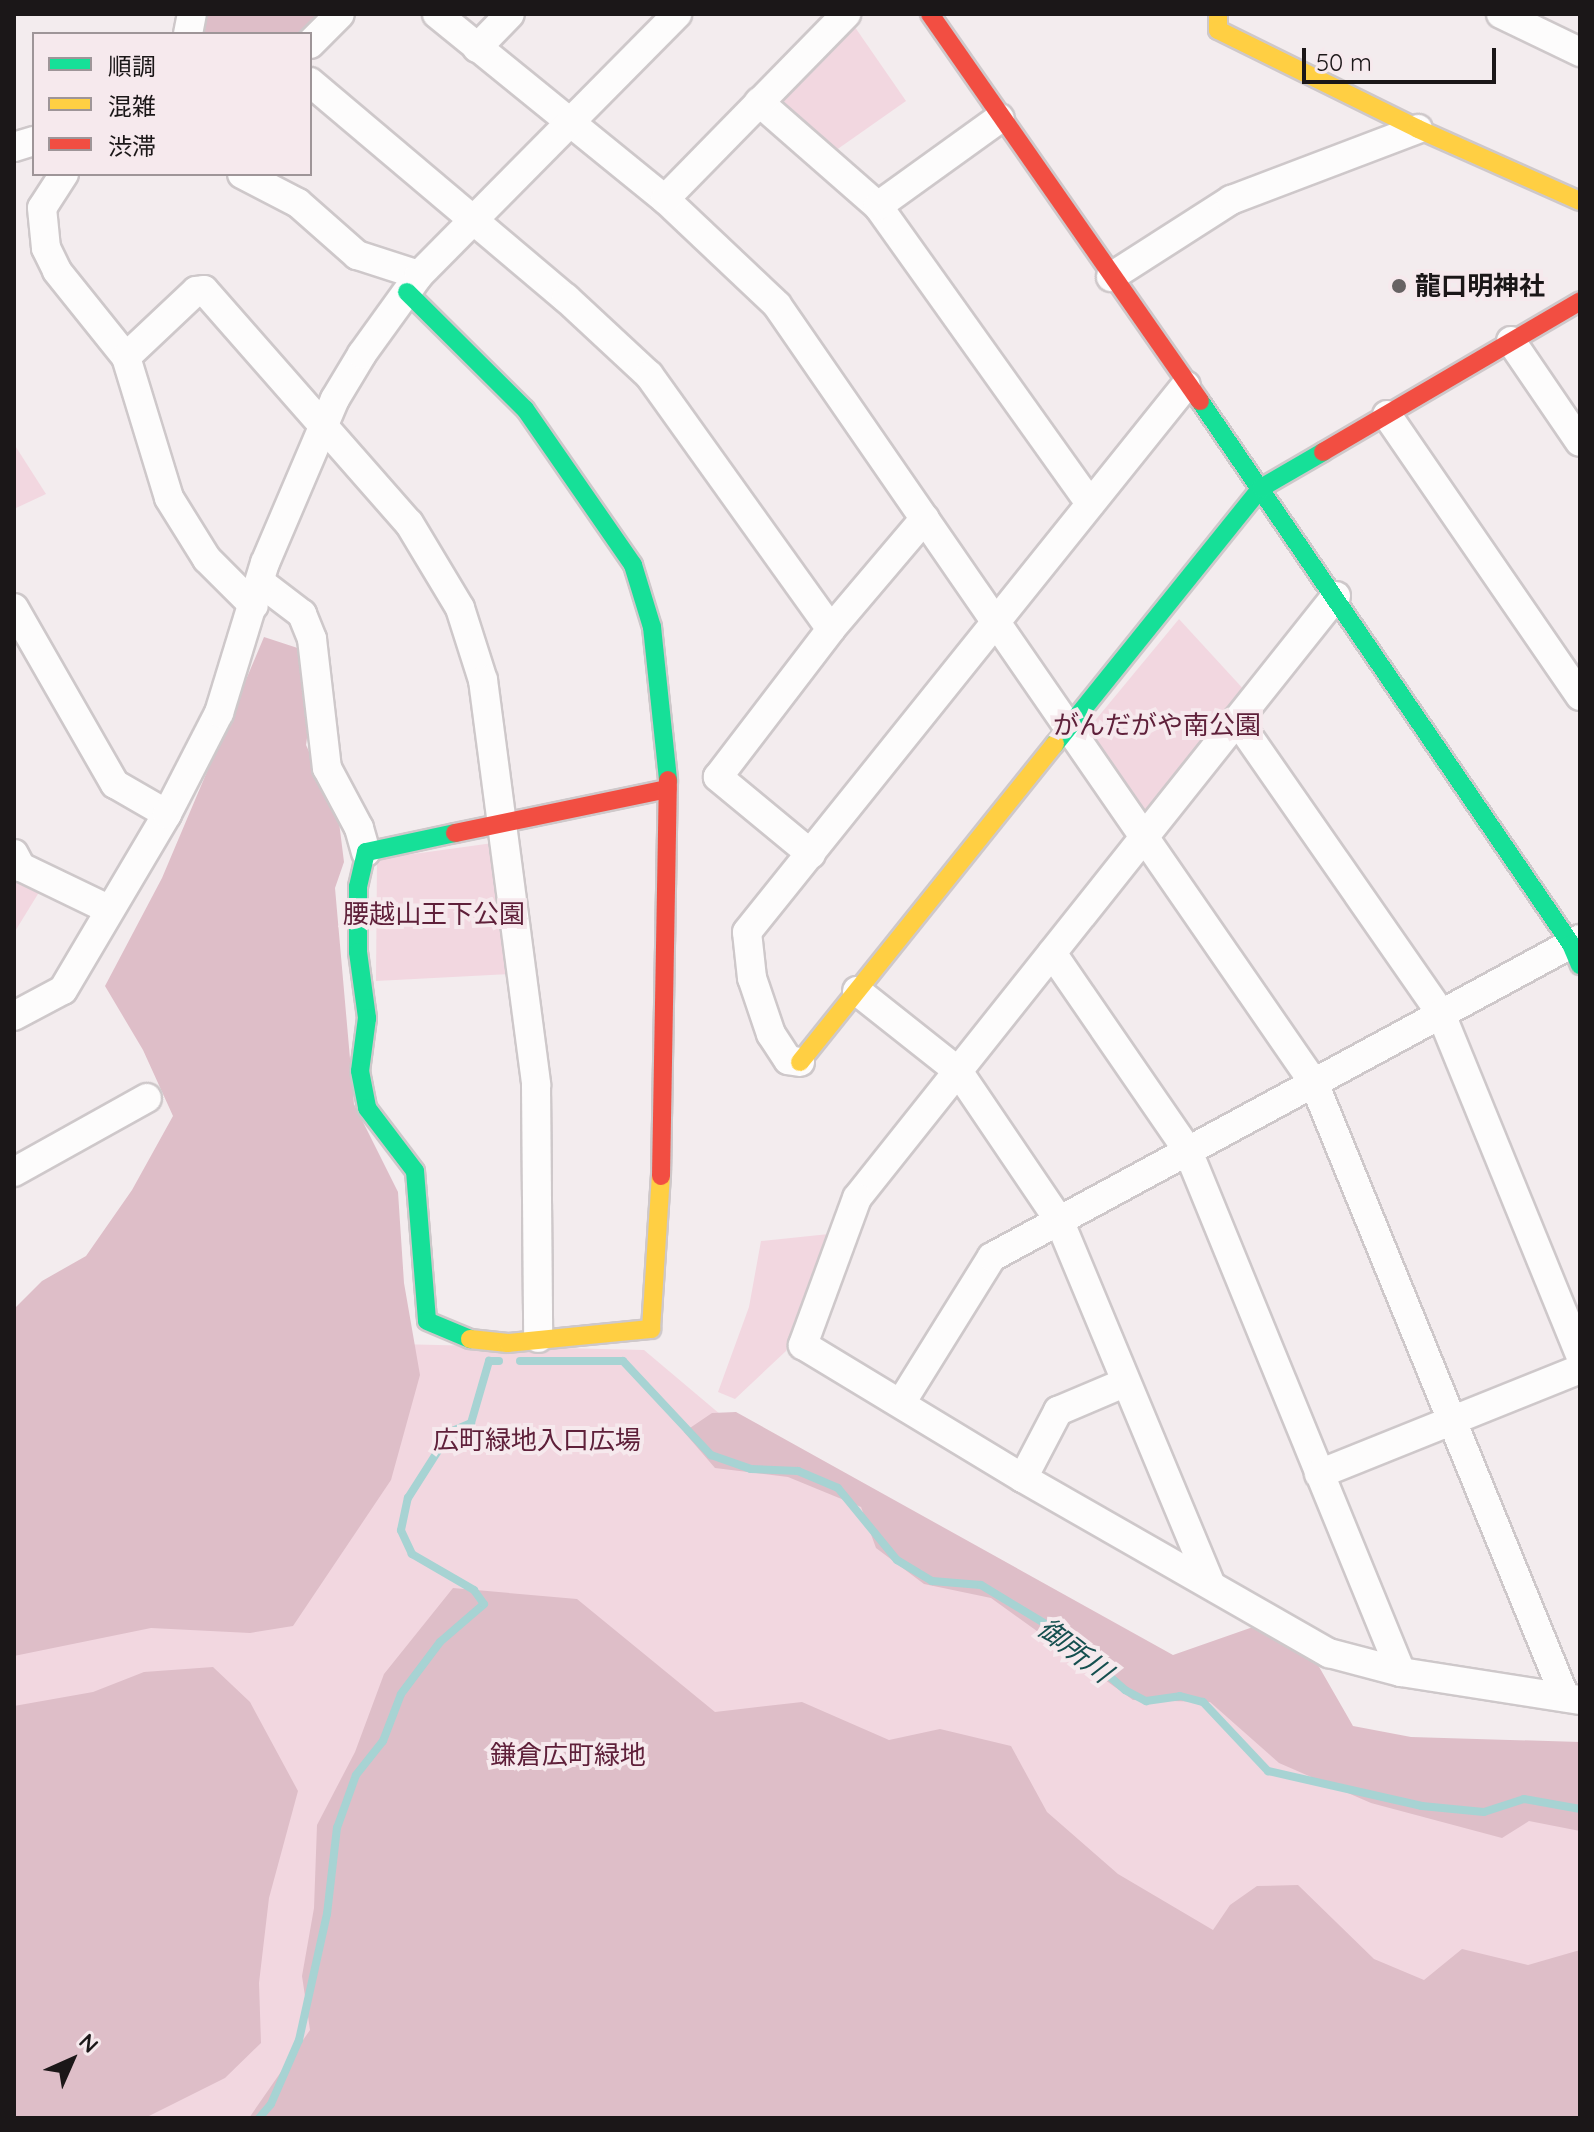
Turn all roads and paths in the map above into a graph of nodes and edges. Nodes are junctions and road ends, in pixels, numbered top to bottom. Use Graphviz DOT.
graph roads {
  1 [pos="340,14"];
  2 [pos="437,14"];
  3 [pos="510,14"];
  4 [pos="677,14"];
  5 [pos="846,14"];
  6 [pos="930,14"];
  7 [pos="1218,14"];
  8 [pos="1501,14"];
  9 [pos="312,42"];
  10 [pos="477,48"];
  11 [pos="1580,52"];
  12 [pos="312,84"];
  13 [pos="759,102"];
  14 [pos="1000,118"];
  15 [pos="571,124"];
  16 [pos="1418,129"];
  17 [pos="63,176"];
  18 [pos="246,176"];
  19 [pos="665,199"];
  20 [pos="1580,201"];
  21 [pos="878,206"];
  22 [pos="474,219"];
  23 [pos="1111,277"];
  24 [pos="413,284"];
  25 [pos="1580,301"];
  26 [pos="1511,341"];
  27 [pos="126,357"];
  28 [pos="1186,385"];
  29 [pos="1387,415"];
  30 [pos="324,426"];
  31 [pos="1580,442"];
  32 [pos="1261,488"];
  33 [pos="1090,503"];
  34 [pos="925,518"];
  35 [pos="257,594"];
  36 [pos="1336,596"];
  37 [pos="14,608"];
  38 [pos="997,623"];
  39 [pos="831,629"];
  40 [pos="1580,696"];
  41 [pos="1237,720"];
  42 [pos="1068,730"];
  43 [pos="668,789"];
  44 [pos="167,814"];
  45 [pos="502,822"];
  46 [pos="1144,837"];
  47 [pos="366,852"];
  48 [pos="14,854"];
  49 [pos="811,854"];
  50 [pos="108,909"];
  51 [pos="1577,949"];
  52 [pos="1052,953"];
  53 [pos="857,991"];
  54 [pos="1441,1014"];
  55 [pos="14,1016"];
  56 [pos="800,1062"];
  57 [pos="958,1071"];
  58 [pos="1314,1083"];
  59 [pos="147,1098"];
  60 [pos="1188,1151"];
  61 [pos="14,1172"];
  62 [pos="1059,1220"];
  63 [pos="538,1338"];
  64 [pos="1580,1355"];
  65 [pos="1580,1369"];
  66 [pos="1124,1383"];
  67 [pos="901,1403"];
  68 [pos="1453,1420"];
  69 [pos="1319,1474"];
  70 [pos="1023,1478"];
  71 [pos="1211,1585"];
  72 [pos="1401,1672"];
  73 [pos="1572,1699"];
  1 -- 9 [label="street"];
  2 -- 10 [label="street"];
  3 -- 10 [label="street"];
  4 -- 15 [label="street"];
  5 -- 13 [label="street"];
  6 -- 14 [label="street"];
  7 -- 16 [label="street"];
  8 -- 11 [label="street"];
  10 -- 15 [label="street"];
  12 -- 22 [label="street"];
  13 -- 19 [label="street"];
  13 -- 21 [label="street"];
  14 -- 21 [label="street"];
  14 -- 23 [label="street"];
  15 -- 19 [label="street"];
  15 -- 22 [label="street"];
  16 -- 20 [label="street"];
  16 -- 23 [label="street"];
  17 -- 27 [label="street"];
  18 -- 24 [label="street"];
  19 -- 34 [label="street"];
  21 -- 33 [label="street"];
  22 -- 24 [label="street"];
  22 -- 39 [label="street"];
  23 -- 28 [label="street"];
  24 -- 30 [label="street"];
  24 -- 43 [label="street"];
  25 -- 26 [label="street"];
  26 -- 29 [label="street"];
  26 -- 31 [label="street"];
  27 -- 30 [label="street"];
  27 -- 35 [label="street"];
  28 -- 32 [label="street"];
  28 -- 33 [label="street"];
  29 -- 32 [label="street"];
  29 -- 40 [label="street"];
  30 -- 35 [label="street"];
  30 -- 45 [label="street"];
  32 -- 36 [label="street"];
  32 -- 42 [label="street"];
  33 -- 38 [label="street"];
  34 -- 38 [label="street"];
  34 -- 39 [label="street"];
  35 -- 44 [label="street"];
  35 -- 47 [label="street"];
  36 -- 41 [label="street"];
  36 -- 51 [label="street"];
  37 -- 44 [label="street"];
  38 -- 42 [label="street"];
  38 -- 49 [label="street"];
  39 -- 49 [label="street"];
  41 -- 46 [label="street"];
  41 -- 54 [label="street"];
  42 -- 46 [label="street"];
  42 -- 53 [label="street"];
  43 -- 45 [label="street"];
  43 -- 63 [label="street"];
  44 -- 50 [label="street"];
  45 -- 47 [label="street"];
  45 -- 63 [label="street"];
  46 -- 52 [label="street"];
  46 -- 58 [label="street"];
  47 -- 63 [label="street"];
  48 -- 50 [label="street"];
  49 -- 56 [label="street"];
  50 -- 55 [label="street"];
  51 -- 54 [label="street"];
  52 -- 57 [label="street"];
  52 -- 60 [label="street"];
  53 -- 56 [label="street"];
  53 -- 57 [label="street"];
  54 -- 58 [label="street"];
  54 -- 64 [label="street"];
  57 -- 62 [label="street"];
  57 -- 67 [label="street"];
  58 -- 60 [label="street"];
  58 -- 68 [label="street"];
  59 -- 61 [label="street"];
  60 -- 62 [label="street"];
  60 -- 69 [label="street"];
  62 -- 66 [label="street"];
  62 -- 67 [label="street"];
  65 -- 68 [label="street"];
  66 -- 70 [label="street"];
  66 -- 71 [label="street"];
  67 -- 70 [label="street"];
  68 -- 69 [label="street"];
  68 -- 73 [label="street"];
  69 -- 72 [label="street"];
  70 -- 71 [label="street"];
  71 -- 72 [label="street"];
  72 -- 73 [label="street"];
}
